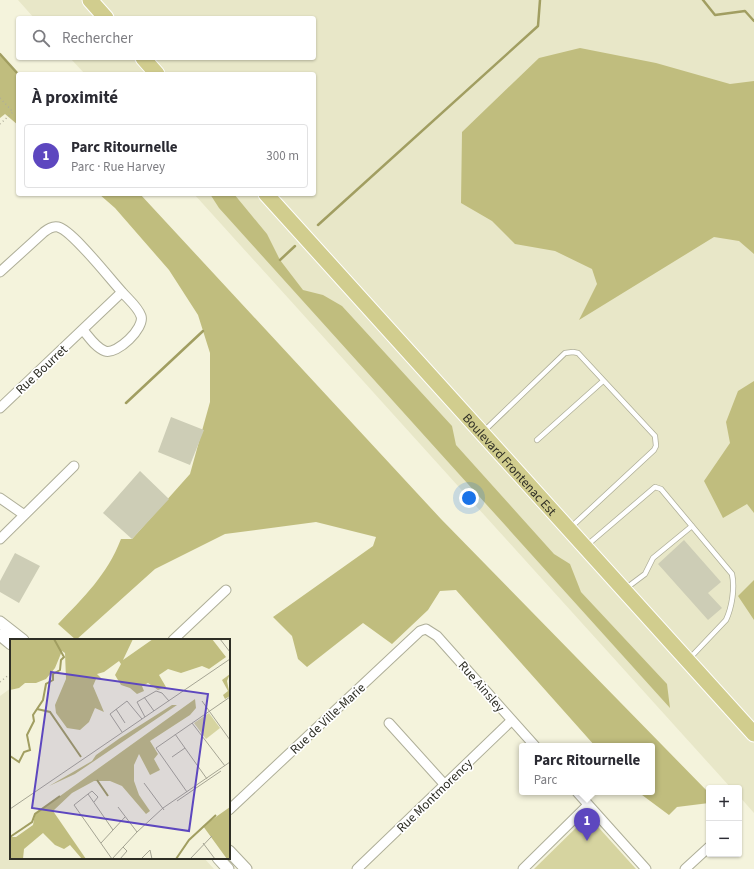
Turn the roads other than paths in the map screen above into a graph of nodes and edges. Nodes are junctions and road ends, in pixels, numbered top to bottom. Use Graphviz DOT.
graph roads {
  1 [pos="90,0"];
  2 [pos="104,16"];
  3 [pos="145,60"];
  4 [pos="155,72"];
  5 [pos="268,196"];
  6 [pos="0,272"];
  7 [pos="122,292"];
  8 [pos="83,330"];
  9 [pos="603,381"];
  10 [pos="0,408"];
  11 [pos="482,433"];
  12 [pos="537,440"];
  13 [pos="74,466"];
  14 [pos="0,498"];
  15 [pos="24,514"];
  16 [pos="692,526"];
  17 [pos="569,529"];
  18 [pos="0,539"];
  19 [pos="585,547"];
  20 [pos="226,590"];
  21 [pos="623,590"];
  22 [pos="0,622"];
  23 [pos="426,629"];
  24 [pos="0,635"];
  25 [pos="21,639"];
  26 [pos="174,639"];
  27 [pos="10,643"];
  28 [pos="687,660"];
  29 [pos="512,720"];
  30 [pos="389,723"];
  31 [pos="754,734"];
  32 [pos="532,743"];
  33 [pos="445,785"];
  34 [pos="580,795"];
  35 [pos="588,805"];
  36 [pos="230,809"];
  37 [pos="706,850"];
  38 [pos="230,852"];
  39 [pos="219,859"];
  40 [pos="228,869"];
  41 [pos="246,869"];
  42 [pos="357,869"];
  43 [pos="523,869"];
  44 [pos="646,869"];
  45 [pos="685,869"];
  1 -- 2 [label="main road"];
  3 -- 4 [label="main road"];
  5 -- 11 [label="main road, Boulevard Frontenac Est"];
  6 -- 7 [label="street"];
  7 -- 8 [label="street, Rue Bourret"];
  7 -- 8 [label="street"];
  8 -- 10 [label="street, Rue Bourret"];
  9 -- 11 [label="lane"];
  9 -- 12 [label="lane"];
  9 -- 17 [label="lane"];
  11 -- 17 [label="main road, Boulevard Frontenac Est"];
  13 -- 15 [label="street"];
  14 -- 15 [label="street"];
  15 -- 18 [label="street"];
  16 -- 19 [label="lane"];
  16 -- 21 [label="lane"];
  16 -- 28 [label="lane"];
  17 -- 19 [label="main road, Boulevard Frontenac Est"];
  19 -- 21 [label="main road, Boulevard Frontenac Est"];
  20 -- 26 [label="street"];
  21 -- 28 [label="main road, Boulevard Frontenac Est"];
  22 -- 25 [label="street"];
  23 -- 29 [label="street, Rue Ainsley"];
  23 -- 36 [label="street, Rue de Ville-Marie"];
  24 -- 27 [label="street"];
  28 -- 31 [label="main road, Boulevard Frontenac Est"];
  29 -- 32 [label="street, Rue Ainsley"];
  29 -- 33 [label="street, Rue Montmorency"];
  30 -- 33 [label="street"];
  33 -- 42 [label="street, Rue Montmorency"];
  34 -- 35 [label="street"];
  35 -- 43 [label="street"];
  35 -- 44 [label="street"];
  37 -- 45 [label="street"];
  38 -- 41 [label="street"];
  39 -- 40 [label="street"];
}
